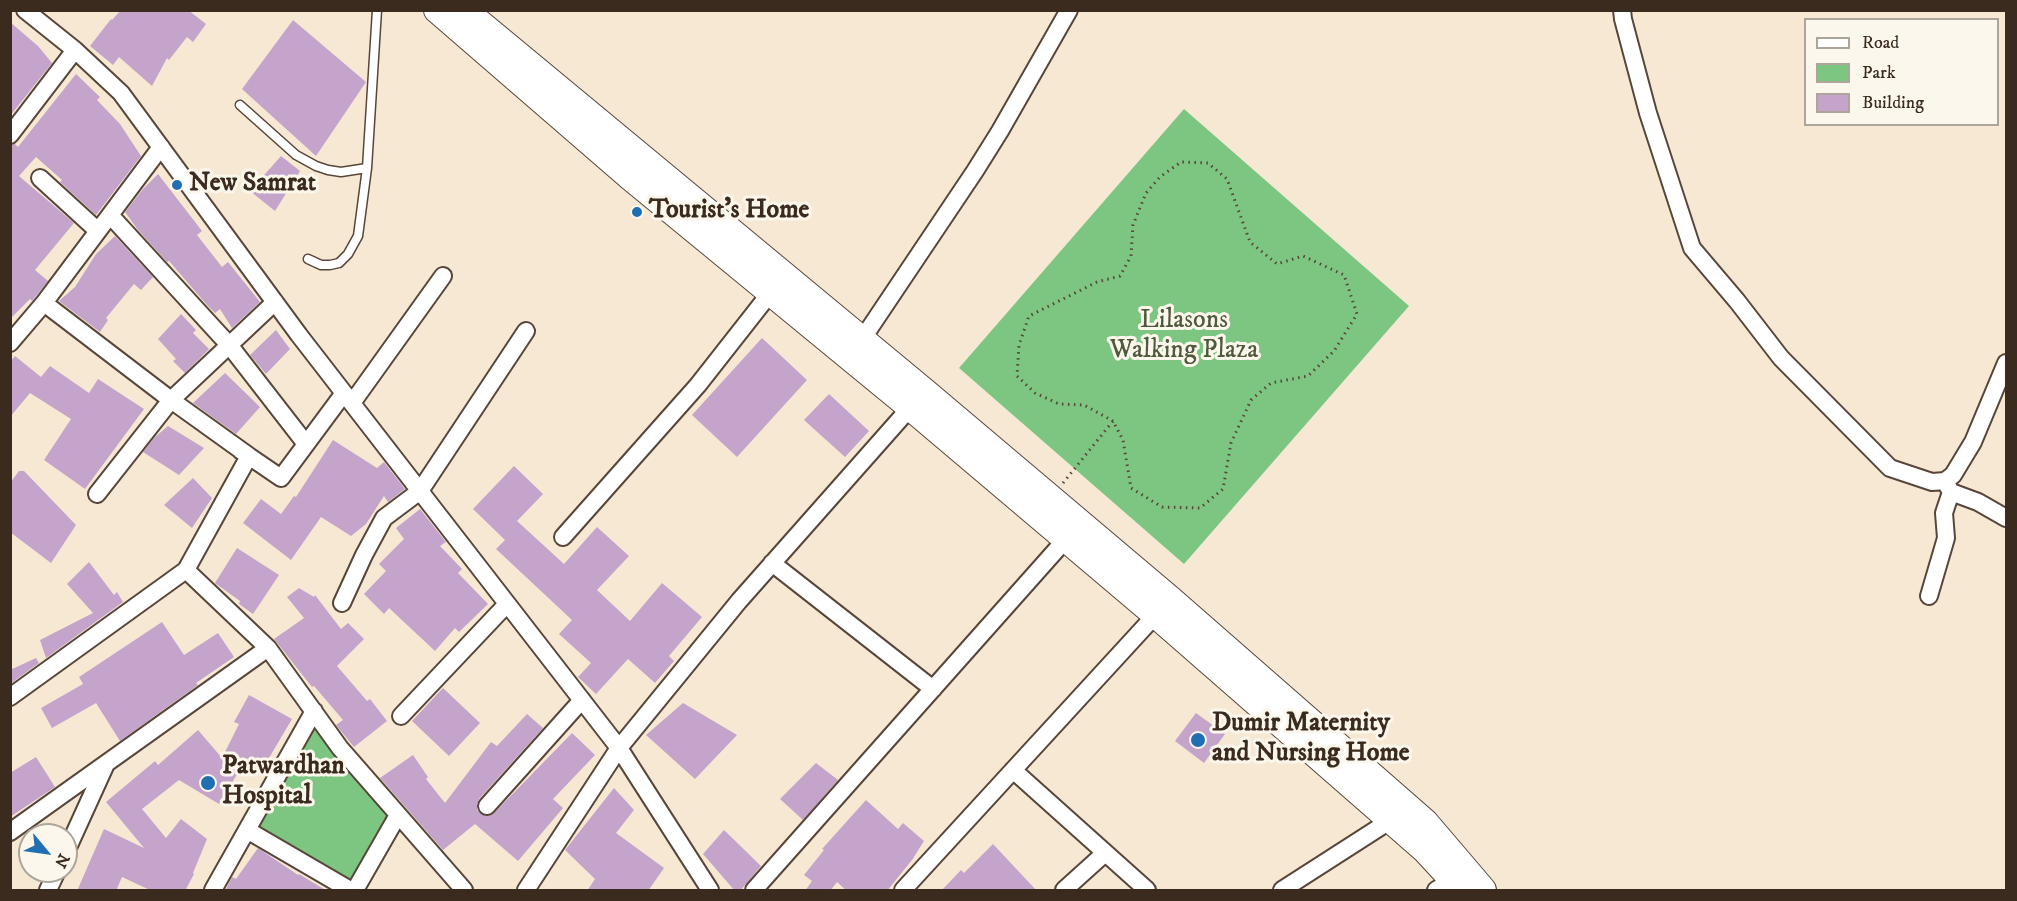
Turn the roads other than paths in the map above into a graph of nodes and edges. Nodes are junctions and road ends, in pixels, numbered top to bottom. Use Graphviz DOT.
graph roads {
  1 [pos="25,10"];
  2 [pos="377,10"];
  3 [pos="437,10"];
  4 [pos="464,10"];
  5 [pos="1069,10"];
  6 [pos="1622,10"];
  7 [pos="75,50"];
  8 [pos="240,105"];
  9 [pos="564,106"];
  10 [pos="10,135"];
  11 [pos="161,147"];
  12 [pos="367,168"];
  13 [pos="40,178"];
  14 [pos="110,215"];
  15 [pos="98,231"];
  16 [pos="745,258"];
  17 [pos="308,259"];
  18 [pos="443,276"];
  19 [pos="771,292"];
  20 [pos="275,302"];
  21 [pos="45,303"];
  22 [pos="526,331"];
  23 [pos="861,340"];
  24 [pos="10,343"];
  25 [pos="230,346"];
  26 [pos="2007,363"];
  27 [pos="348,398"];
  28 [pos="917,399"];
  29 [pos="171,400"];
  30 [pos="306,444"];
  31 [pos="240,450"];
  32 [pos="1948,487"];
  33 [pos="420,491"];
  34 [pos="97,494"];
  35 [pos="2007,518"];
  36 [pos="563,537"];
  37 [pos="1066,539"];
  38 [pos="772,563"];
  39 [pos="186,570"];
  40 [pos="1929,596"];
  41 [pos="342,603"];
  42 [pos="507,604"];
  43 [pos="1163,607"];
  44 [pos="268,648"];
  45 [pos="933,689"];
  46 [pos="10,697"];
  47 [pos="582,700"];
  48 [pos="314,711"];
  49 [pos="401,717"];
  50 [pos="619,748"];
  51 [pos="106,763"];
  52 [pos="1013,771"];
  53 [pos="487,806"];
  54 [pos="398,815"];
  55 [pos="1391,820"];
  56 [pos="78,825"];
  57 [pos="247,830"];
  58 [pos="10,832"];
  59 [pos="1105,853"];
  60 [pos="1450,887"];
  61 [pos="213,891"];
  62 [pos="350,891"];
  63 [pos="355,891"];
  64 [pos="464,891"];
  65 [pos="526,891"];
  66 [pos="710,891"];
  67 [pos="754,891"];
  68 [pos="903,891"];
  69 [pos="1064,891"];
  70 [pos="1148,891"];
  71 [pos="1282,891"];
  72 [pos="1483,891"];
  1 -- 7 [label="street"];
  2 -- 12 [label="lane"];
  3 -- 9 [label="main road"];
  4 -- 9 [label="main road"];
  5 -- 23 [label="street"];
  6 -- 32 [label="street"];
  7 -- 10 [label="street"];
  7 -- 11 [label="street"];
  8 -- 12 [label="lane"];
  9 -- 16 [label="main road"];
  11 -- 14 [label="street"];
  11 -- 20 [label="street"];
  12 -- 17 [label="lane"];
  13 -- 15 [label="street"];
  14 -- 15 [label="street"];
  14 -- 25 [label="street"];
  15 -- 21 [label="street"];
  16 -- 19 [label="main road"];
  16 -- 23 [label="main road"];
  18 -- 27 [label="street"];
  19 -- 28 [label="main road"];
  19 -- 36 [label="street"];
  20 -- 25 [label="street"];
  20 -- 27 [label="street"];
  21 -- 24 [label="street"];
  21 -- 29 [label="street"];
  22 -- 33 [label="street"];
  23 -- 28 [label="main road"];
  25 -- 29 [label="street"];
  25 -- 30 [label="street"];
  26 -- 32 [label="street"];
  27 -- 30 [label="street"];
  27 -- 33 [label="street"];
  28 -- 37 [label="main road"];
  28 -- 38 [label="street"];
  28 -- 43 [label="main road"];
  29 -- 31 [label="street"];
  29 -- 34 [label="street"];
  30 -- 31 [label="street"];
  31 -- 39 [label="street"];
  32 -- 35 [label="street"];
  32 -- 40 [label="street"];
  33 -- 41 [label="street"];
  33 -- 42 [label="street"];
  37 -- 43 [label="main road"];
  37 -- 45 [label="street"];
  38 -- 45 [label="street"];
  38 -- 50 [label="street"];
  39 -- 44 [label="street"];
  39 -- 46 [label="street"];
  42 -- 47 [label="street"];
  42 -- 49 [label="street"];
  43 -- 52 [label="street"];
  43 -- 55 [label="main road"];
  43 -- 72 [label="main road"];
  44 -- 48 [label="street"];
  44 -- 51 [label="street"];
  45 -- 67 [label="street"];
  47 -- 50 [label="street"];
  47 -- 53 [label="street"];
  48 -- 54 [label="street"];
  48 -- 57 [label="street"];
  50 -- 65 [label="street"];
  50 -- 66 [label="street"];
  51 -- 56 [label="street"];
  51 -- 58 [label="street"];
  52 -- 59 [label="street"];
  52 -- 68 [label="street"];
  54 -- 63 [label="street"];
  54 -- 64 [label="street"];
  55 -- 60 [label="main road"];
  55 -- 71 [label="street"];
  57 -- 61 [label="street"];
  57 -- 62 [label="street"];
  59 -- 69 [label="street"];
  59 -- 70 [label="street"];
}
